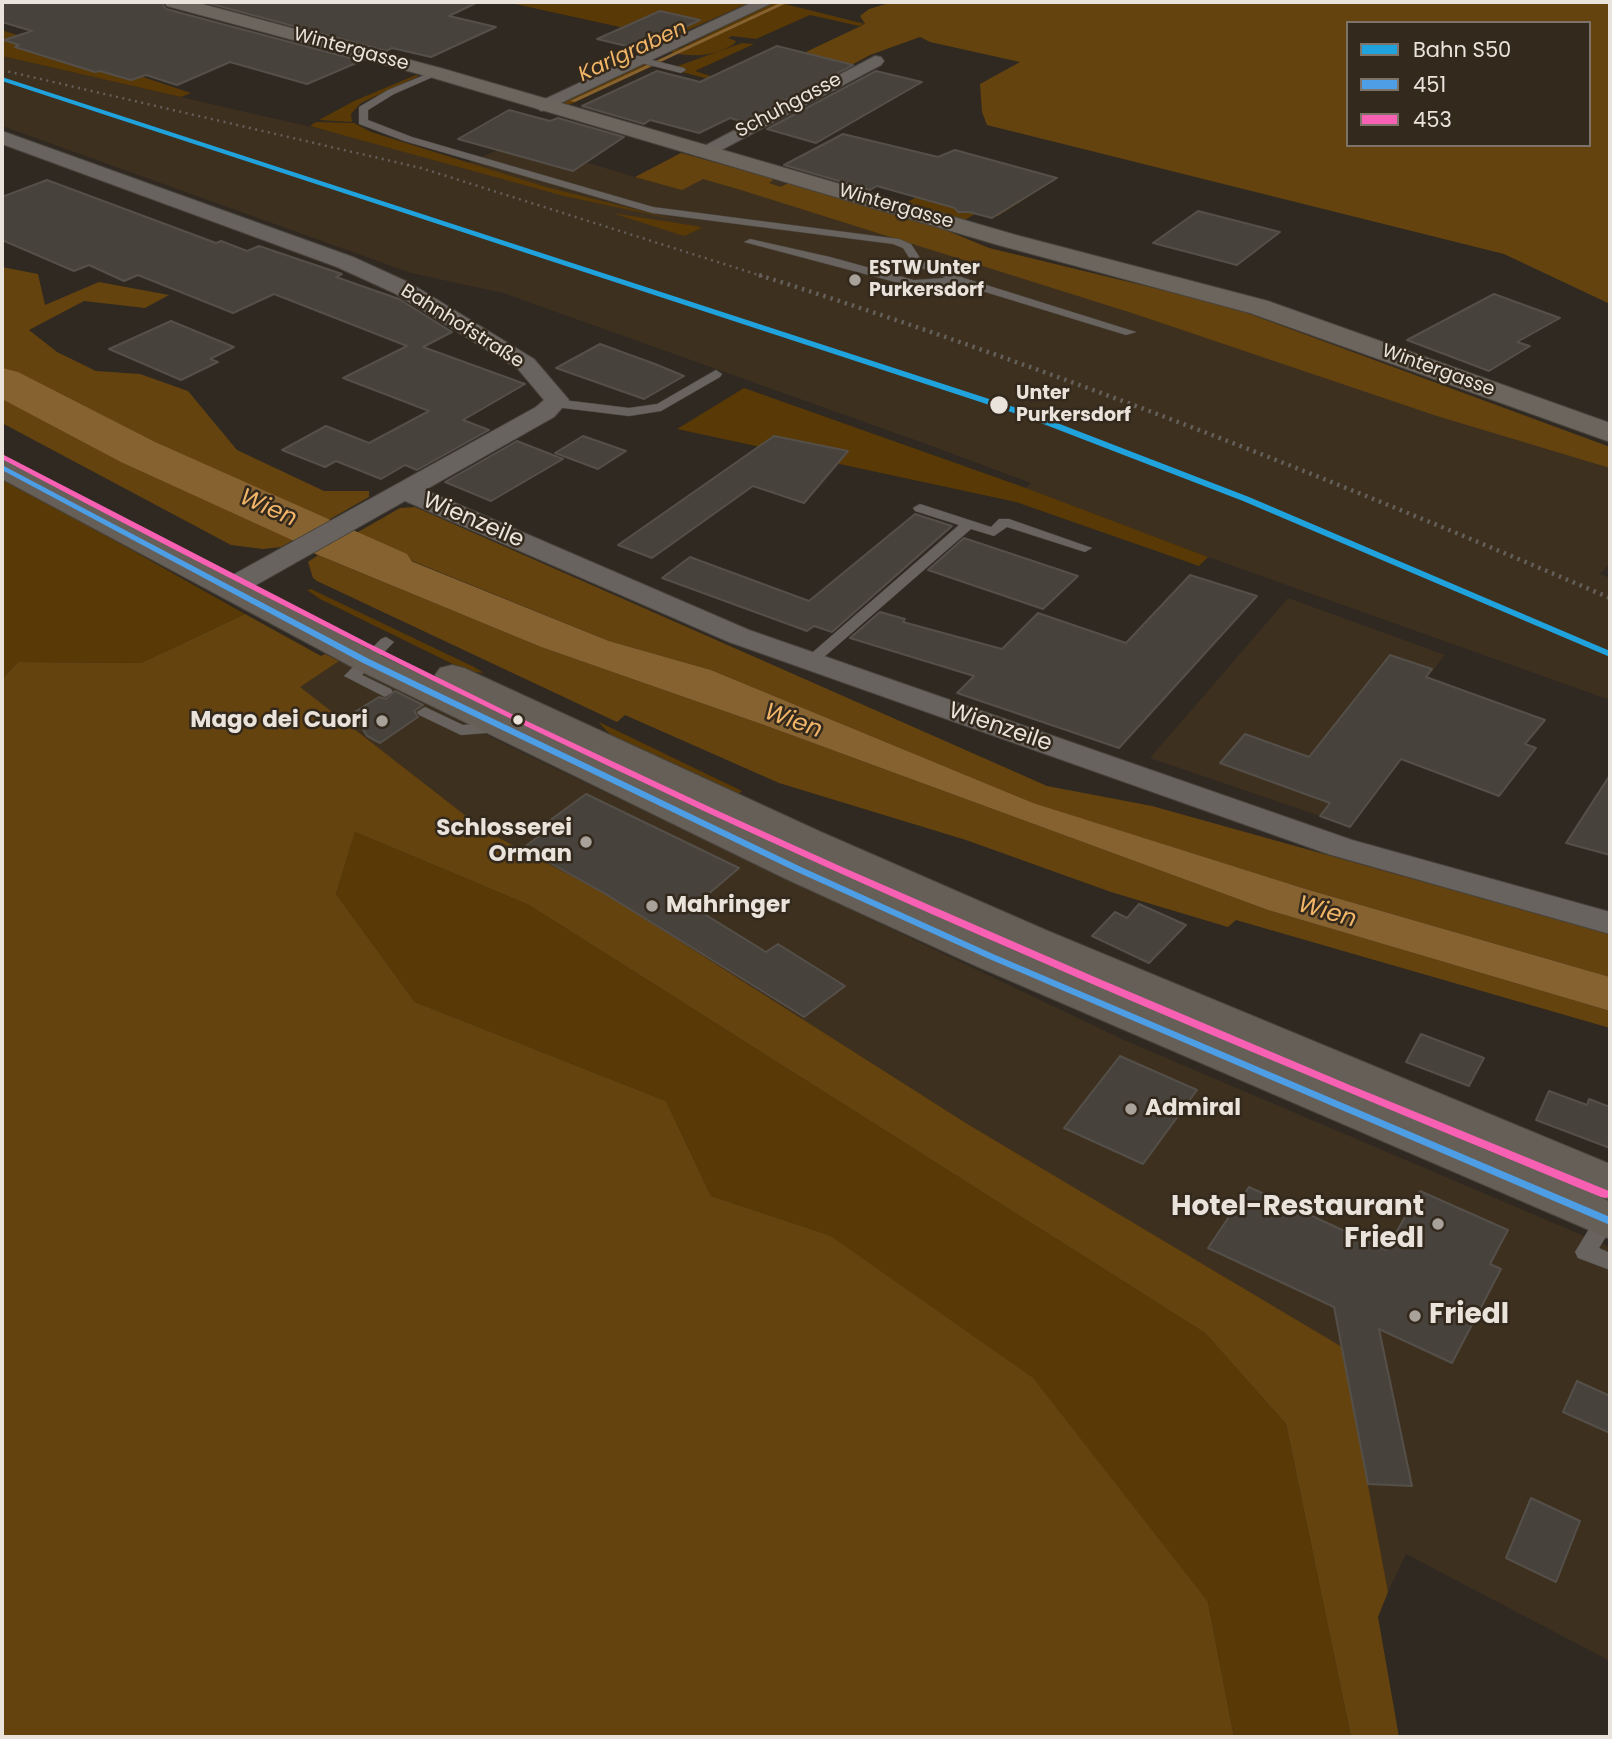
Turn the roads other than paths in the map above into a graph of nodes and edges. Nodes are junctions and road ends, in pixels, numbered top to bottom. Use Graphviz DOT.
graph roads {
  1 [pos="766,2"];
  2 [pos="185,3"];
  3 [pos="875,61"];
  4 [pos="649,62"];
  5 [pos="681,70"];
  6 [pos="437,74"];
  7 [pos="541,105"];
  8 [pos="2,137"];
  9 [pos="703,152"];
  10 [pos="750,242"];
  11 [pos="960,280"];
  12 [pos="1130,332"];
  13 [pos="716,374"];
  14 [pos="555,403"];
  15 [pos="1610,433"];
  16 [pos="2,442"];
  17 [pos="2,467"];
  18 [pos="392,498"];
  19 [pos="920,508"];
  20 [pos="969,524"];
  21 [pos="1085,548"];
  22 [pos="242,582"];
  23 [pos="811,661"];
  24 [pos="420,715"];
  25 [pos="498,724"];
  26 [pos="1610,923"];
  27 [pos="1609,1209"];
  28 [pos="1610,1262"];
  1 -- 4 [label="street"];
  2 -- 6 [label="street, Wintergasse"];
  3 -- 9 [label="street, Schuhgasse"];
  4 -- 5 [label="lane"];
  4 -- 7 [label="street"];
  6 -- 7 [label="street, Wintergasse"];
  6 -- 11 [label="lane"];
  7 -- 9 [label="street, Wintergasse"];
  8 -- 14 [label="street, Bahnhofstraße"];
  9 -- 15 [label="street, Wintergasse"];
  10 -- 11 [label="lane"];
  11 -- 12 [label="lane"];
  13 -- 14 [label="lane"];
  14 -- 18 [label="street"];
  16 -- 22 [label="main road"];
  17 -- 22 [label="main road"];
  18 -- 22 [label="street"];
  18 -- 23 [label="street, Wienzeile"];
  19 -- 20 [label="lane"];
  20 -- 21 [label="lane"];
  20 -- 23 [label="lane"];
  22 -- 25 [label="main road"];
  23 -- 26 [label="street, Wienzeile"];
  24 -- 25 [label="lane"];
  25 -- 27 [label="main road"];
  27 -- 28 [label="lane"];
}
